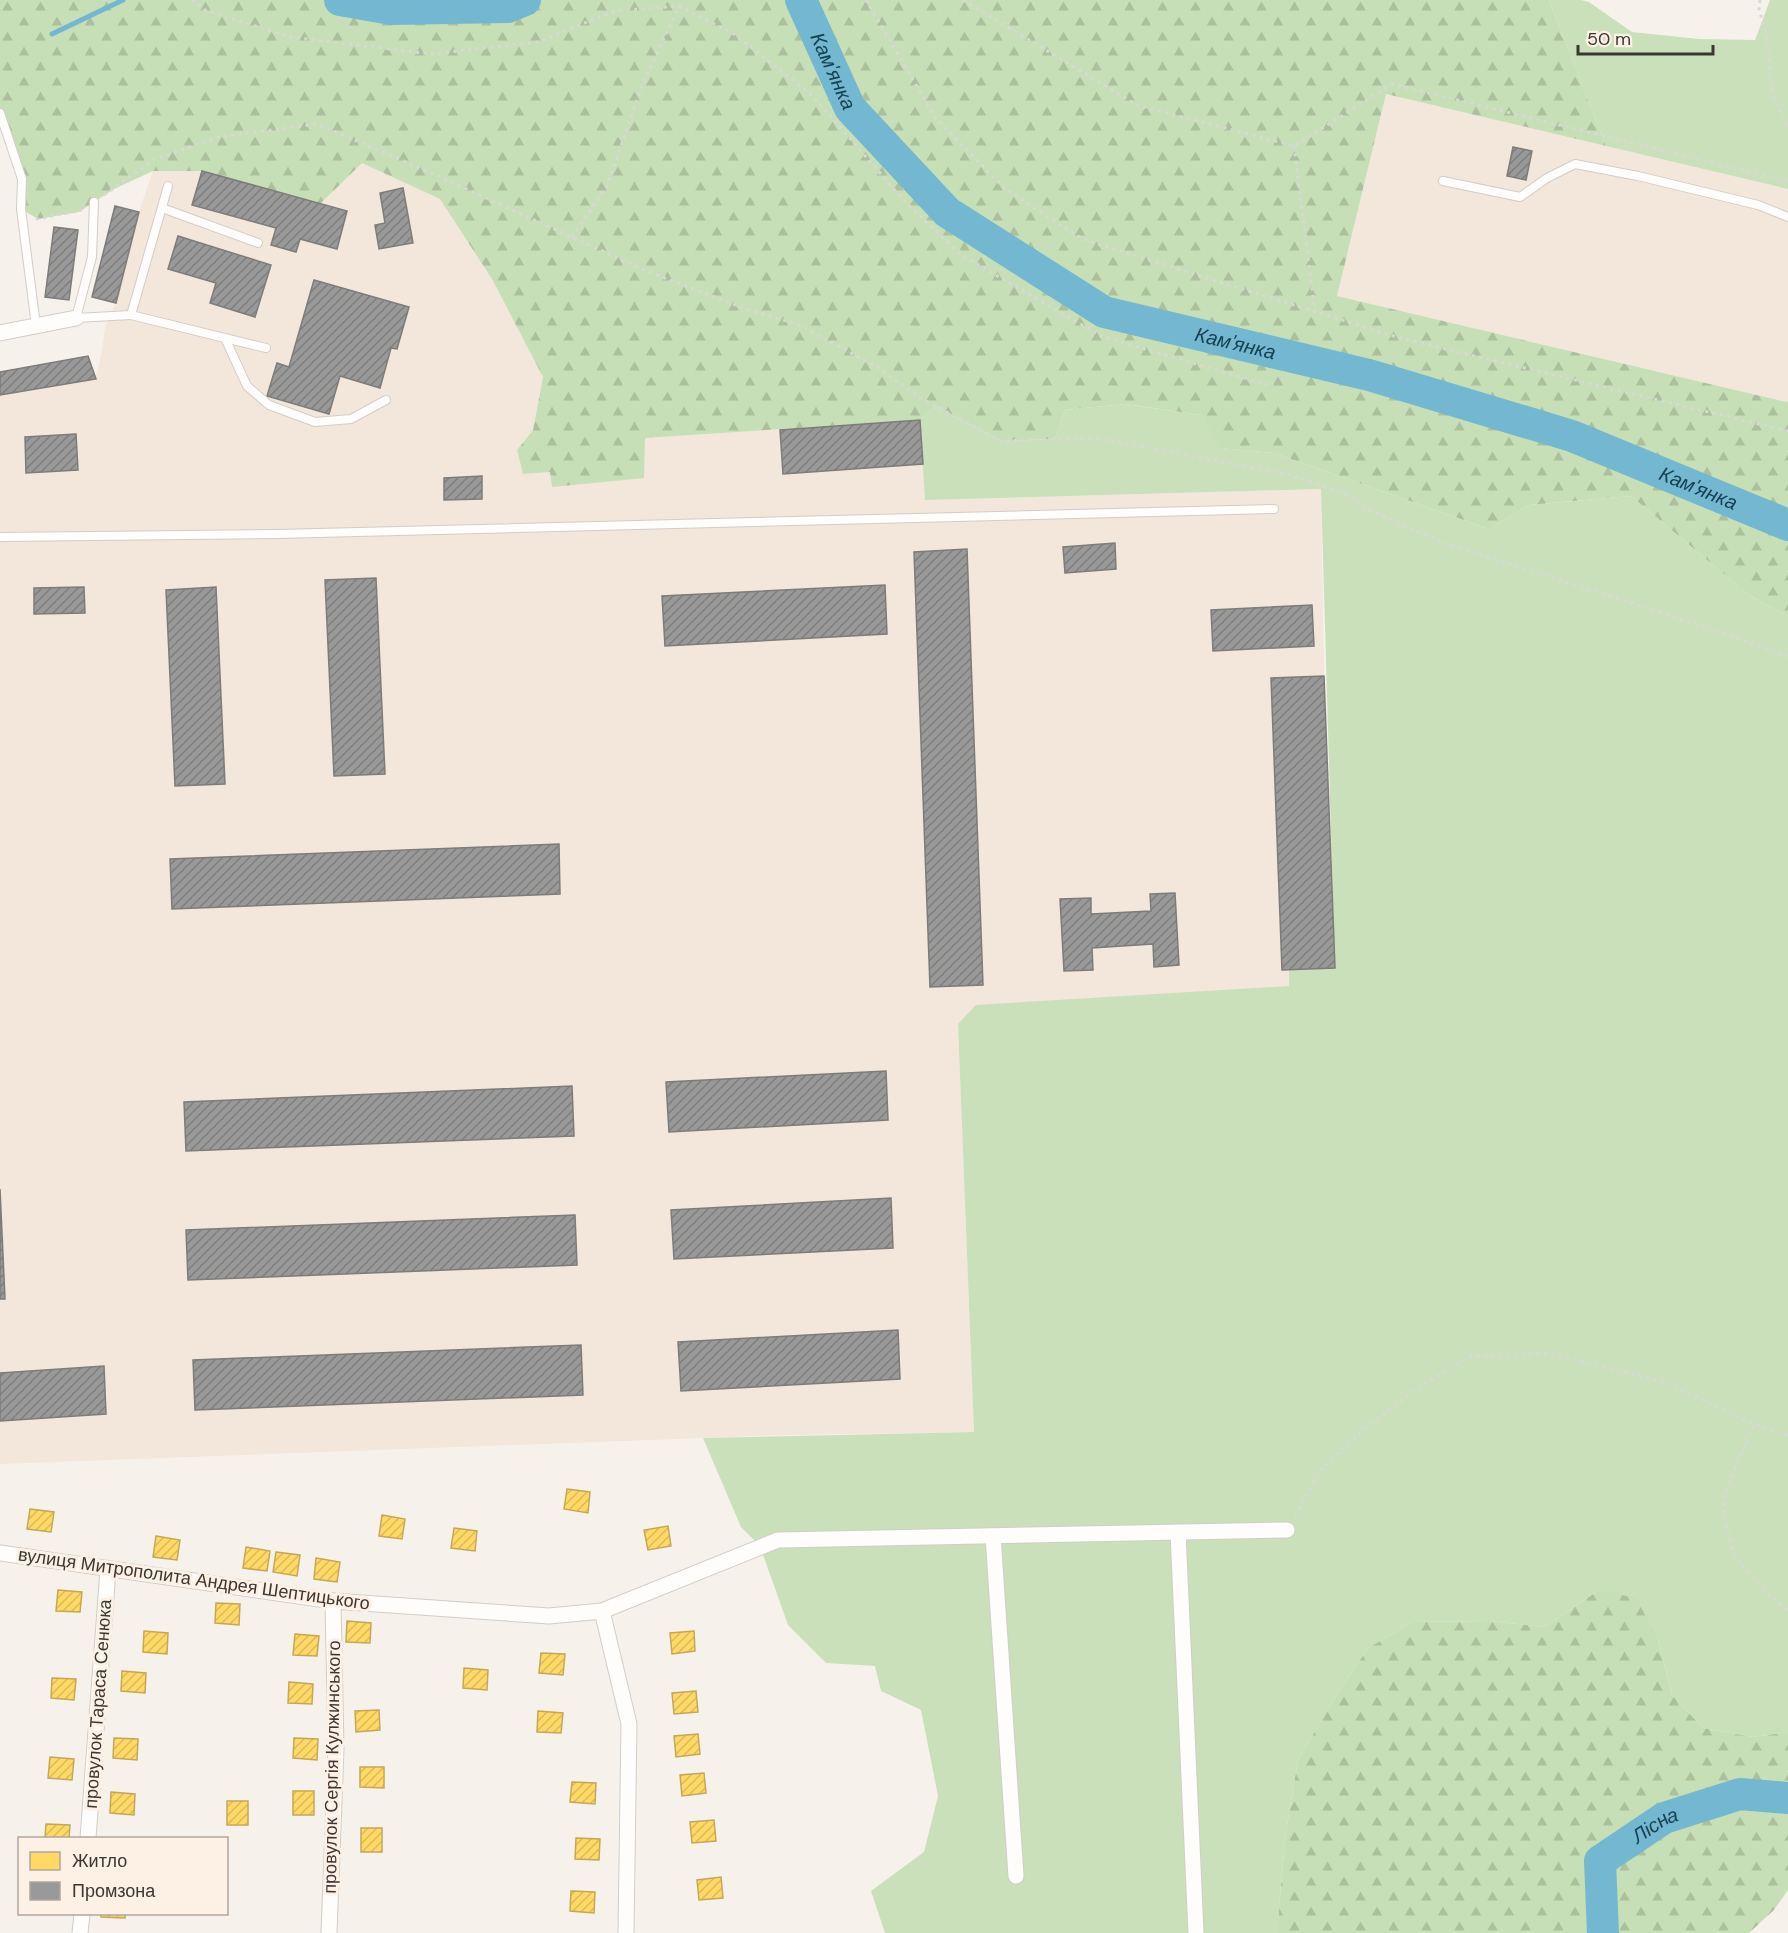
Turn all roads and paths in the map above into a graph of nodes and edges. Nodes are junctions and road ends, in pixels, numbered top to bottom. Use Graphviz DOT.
graph roads {
  1 [pos="192,0"];
  2 [pos="866,0"];
  3 [pos="963,0"];
  4 [pos="1760,0"];
  5 [pos="679,6"];
  6 [pos="0,113"];
  7 [pos="1788,127"];
  8 [pos="1294,146"];
  9 [pos="1443,181"];
  10 [pos="1788,181"];
  11 [pos="168,186"];
  12 [pos="94,202"];
  13 [pos="162,208"];
  14 [pos="21,209"];
  15 [pos="1788,216"];
  16 [pos="572,237"];
  17 [pos="258,243"];
  18 [pos="1315,312"];
  19 [pos="131,315"];
  20 [pos="76,318"];
  21 [pos="36,326"];
  22 [pos="0,333"];
  23 [pos="225,338"];
  24 [pos="266,348"];
  25 [pos="1272,386"];
  26 [pos="386,400"];
  27 [pos="1788,431"];
  28 [pos="1274,509"];
  29 [pos="0,537"];
  30 [pos="1788,656"];
  31 [pos="1754,1424"];
  32 [pos="1788,1436"];
  33 [pos="1287,1530"];
  34 [pos="1178,1532"];
  35 [pos="993,1536"];
  36 [pos="0,1552"];
  37 [pos="108,1570"];
  38 [pos="333,1601"];
  39 [pos="602,1611"];
  40 [pos="1788,1611"];
  41 [pos="88,1837"];
  42 [pos="1016,1876"];
  43 [pos="82,1915"];
  44 [pos="80,1933"];
  45 [pos="329,1933"];
  46 [pos="626,1933"];
  47 [pos="1197,1933"];
  1 -- 5 [label="path"];
  2 -- 18 [label="path"];
  3 -- 8 [label="path"];
  4 -- 7 [label="path"];
  5 -- 16 [label="path"];
  5 -- 25 [label="path"];
  6 -- 14 [label="lane"];
  8 -- 10 [label="path"];
  8 -- 18 [label="path"];
  9 -- 15 [label="lane"];
  11 -- 13 [label="lane"];
  12 -- 14 [label="path"];
  12 -- 16 [label="path"];
  12 -- 20 [label="lane"];
  13 -- 17 [label="lane"];
  13 -- 19 [label="lane"];
  14 -- 21 [label="lane"];
  16 -- 30 [label="path"];
  18 -- 27 [label="path"];
  19 -- 20 [label="lane"];
  19 -- 23 [label="lane"];
  20 -- 21 [label="street"];
  21 -- 22 [label="street"];
  23 -- 24 [label="lane"];
  23 -- 26 [label="lane"];
  28 -- 29 [label="lane"];
  31 -- 32 [label="path"];
  31 -- 33 [label="path"];
  31 -- 40 [label="path"];
  33 -- 34 [label="street, вулиця Митрополита Андрея Шептицького"];
  34 -- 35 [label="street, вулиця Митрополита Андрея Шептицького"];
  34 -- 47 [label="street"];
  35 -- 39 [label="street, вулиця Митрополита Андрея Шептицького"];
  35 -- 42 [label="street"];
  36 -- 37 [label="street, вулиця Митрополита Андрея Шептицького"];
  37 -- 38 [label="street, вулиця Митрополита Андрея Шептицького"];
  37 -- 41 [label="street, провулок Тараса Сенюка"];
  38 -- 39 [label="street, вулиця Митрополита Андрея Шептицького"];
  38 -- 45 [label="street, провулок Сергія Кулжинського"];
  39 -- 46 [label="street"];
  43 -- 44 [label="street"];
}
